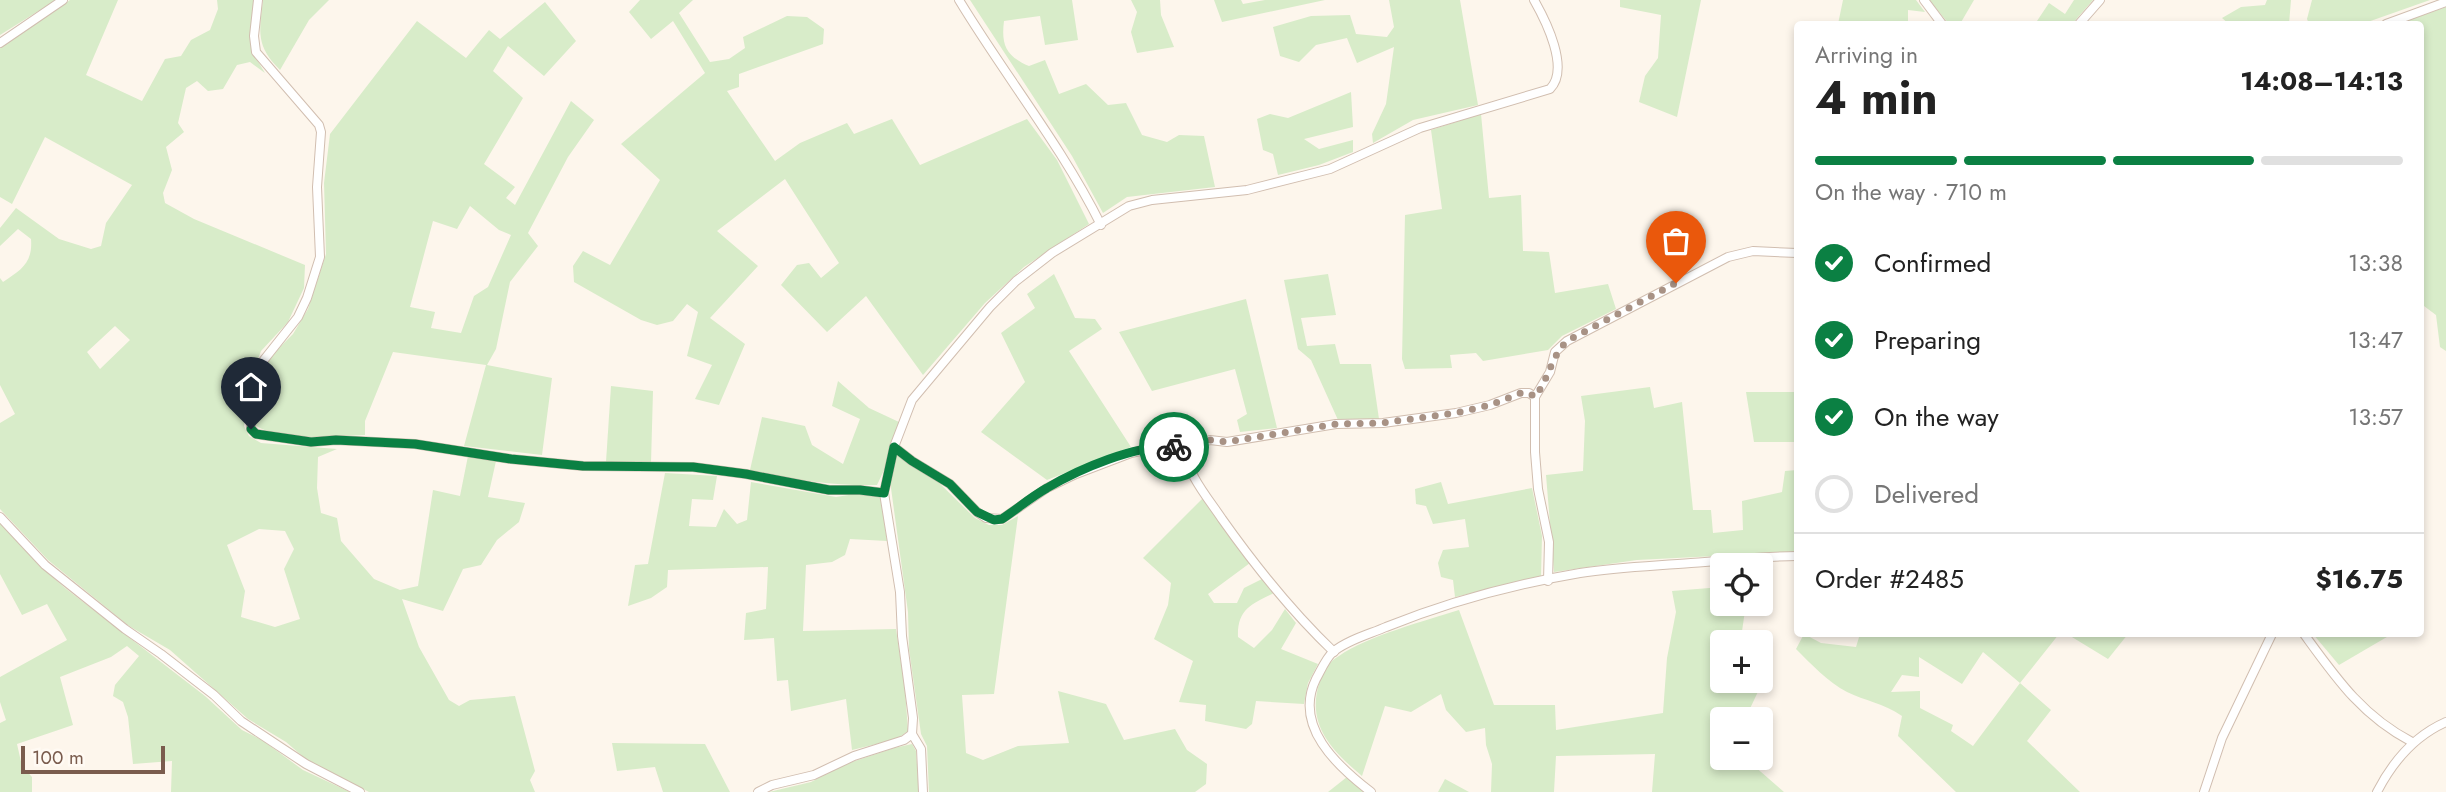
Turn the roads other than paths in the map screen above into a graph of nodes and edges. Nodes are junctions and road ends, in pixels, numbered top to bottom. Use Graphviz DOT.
graph roads {
  1 [pos="63,0"];
  2 [pos="258,0"];
  3 [pos="959,0"];
  4 [pos="1534,0"];
  5 [pos="1924,0"];
  6 [pos="2100,0"];
  7 [pos="2446,2"];
  8 [pos="1940,21"];
  9 [pos="2082,21"];
  10 [pos="2394,21"];
  11 [pos="0,43"];
  12 [pos="1101,225"];
  13 [pos="1794,253"];
  14 [pos="1535,397"];
  15 [pos="894,447"];
  16 [pos="1185,448"];
  17 [pos="884,493"];
  18 [pos="0,517"];
  19 [pos="1794,556"];
  20 [pos="1548,580"];
  21 [pos="2271,637"];
  22 [pos="2306,637"];
  23 [pos="1334,652"];
  24 [pos="2446,722"];
  25 [pos="912,734"];
  26 [pos="2412,742"];
  27 [pos="360,792"];
  28 [pos="758,792"];
  29 [pos="923,792"];
  30 [pos="1371,792"];
  31 [pos="2204,792"];
  32 [pos="2376,792"];
  1 -- 11 [label="street"];
  2 -- 17 [label="street"];
  3 -- 12 [label="street"];
  4 -- 12 [label="street"];
  5 -- 8 [label="street"];
  6 -- 9 [label="street"];
  7 -- 10 [label="street"];
  12 -- 15 [label="street"];
  13 -- 14 [label="street"];
  14 -- 16 [label="street"];
  14 -- 20 [label="street"];
  15 -- 16 [label="street"];
  15 -- 17 [label="street"];
  16 -- 23 [label="street"];
  17 -- 25 [label="street"];
  18 -- 27 [label="street"];
  19 -- 20 [label="street"];
  20 -- 23 [label="street"];
  21 -- 31 [label="street"];
  22 -- 26 [label="street"];
  23 -- 30 [label="street"];
  24 -- 26 [label="street"];
  25 -- 28 [label="street"];
  25 -- 29 [label="street"];
  26 -- 32 [label="street"];
}
